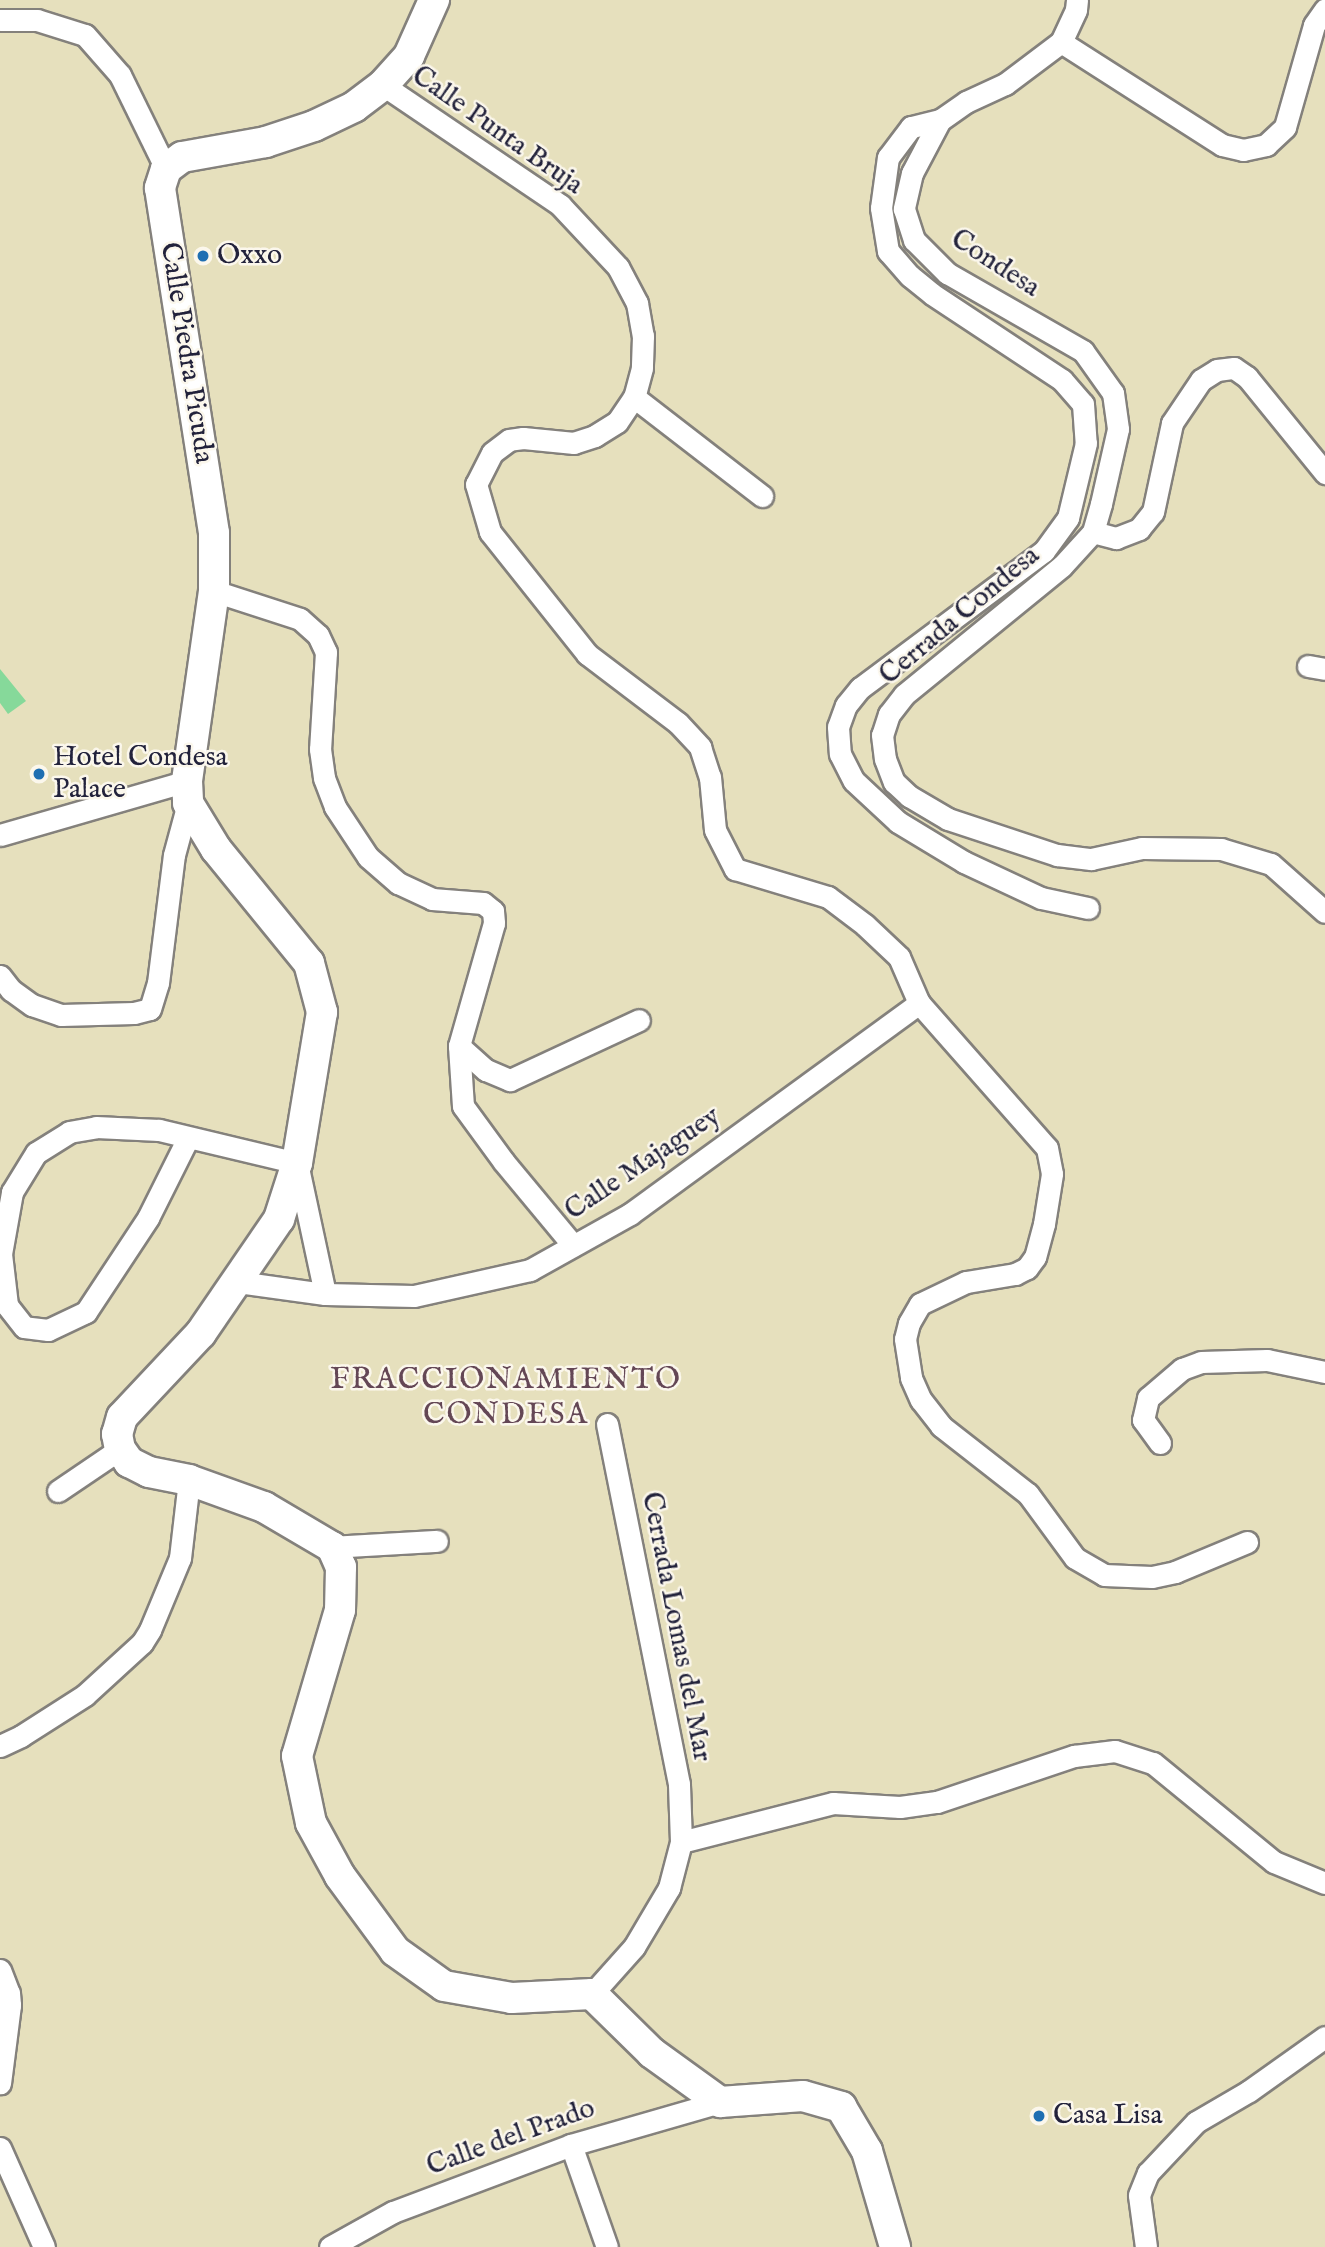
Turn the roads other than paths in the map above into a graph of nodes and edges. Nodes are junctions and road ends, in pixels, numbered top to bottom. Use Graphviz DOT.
graph roads {
  1 [pos="434,0"];
  2 [pos="1077,0"];
  3 [pos="1325,9"];
  4 [pos="0,20"];
  5 [pos="1061,42"];
  6 [pos="383,85"];
  7 [pos="940,121"];
  8 [pos="166,169"];
  9 [pos="634,397"];
  10 [pos="1325,473"];
  11 [pos="762,496"];
  12 [pos="1093,533"];
  13 [pos="214,590"];
  14 [pos="188,792"];
  15 [pos="0,835"];
  16 [pos="1088,908"];
  17 [pos="1325,912"];
  18 [pos="0,976"];
  19 [pos="919,1003"];
  20 [pos="639,1020"];
  21 [pos="458,1056"];
  22 [pos="188,1138"];
  23 [pos="297,1163"];
  24 [pos="573,1245"];
  25 [pos="238,1282"];
  26 [pos="325,1294"];
  27 [pos="1325,1372"];
  28 [pos="607,1424"];
  29 [pos="1160,1443"];
  30 [pos="120,1449"];
  31 [pos="188,1480"];
  32 [pos="58,1491"];
  33 [pos="438,1541"];
  34 [pos="1247,1542"];
  35 [pos="332,1547"];
  36 [pos="0,1746"];
  37 [pos="681,1842"];
  38 [pos="1325,1883"];
  39 [pos="0,1970"];
  40 [pos="592,1994"];
  41 [pos="1325,2037"];
  42 [pos="0,2083"];
  43 [pos="720,2102"];
  44 [pos="571,2145"];
  45 [pos="0,2148"];
  46 [pos="44,2247"];
  47 [pos="330,2247"];
  48 [pos="607,2247"];
  49 [pos="895,2247"];
  50 [pos="1146,2247"];
  1 -- 6 [label="main road"];
  2 -- 5 [label="street, Condesa"];
  3 -- 5 [label="street"];
  4 -- 8 [label="street"];
  5 -- 7 [label="street, Condesa"];
  6 -- 8 [label="main road"];
  6 -- 9 [label="street, Calle Punta Bruja"];
  7 -- 12 [label="street, Condesa"];
  7 -- 16 [label="street, Cerrada Condesa"];
  8 -- 13 [label="main road, Calle Piedra Picuda"];
  9 -- 11 [label="street"];
  9 -- 19 [label="street, Calle Punta Bruja"];
  10 -- 12 [label="street"];
  12 -- 17 [label="street, Cerrada Condesa"];
  13 -- 14 [label="main road, Calle Piedra Picuda"];
  13 -- 21 [label="street"];
  14 -- 15 [label="street"];
  14 -- 18 [label="street, Calle Piedra Picuda"];
  14 -- 23 [label="main road"];
  19 -- 24 [label="street, Calle Majaguey"];
  19 -- 34 [label="street, Calle Punta Bruja"];
  20 -- 21 [label="street"];
  21 -- 24 [label="street"];
  22 -- 22 [label="street"];
  22 -- 23 [label="street"];
  23 -- 25 [label="main road"];
  23 -- 26 [label="street"];
  24 -- 26 [label="street, Calle Majaguey"];
  25 -- 26 [label="street, Calle Majaguey"];
  25 -- 30 [label="main road"];
  27 -- 29 [label="street"];
  28 -- 37 [label="street, Cerrada Lomas del Mar"];
  30 -- 31 [label="main road"];
  30 -- 32 [label="street"];
  31 -- 35 [label="main road"];
  31 -- 36 [label="street"];
  33 -- 35 [label="street"];
  35 -- 40 [label="main road"];
  37 -- 38 [label="street"];
  37 -- 40 [label="street, Cerrada Lomas del Mar"];
  39 -- 42 [label="street"];
  40 -- 43 [label="main road"];
  41 -- 50 [label="street"];
  43 -- 44 [label="street, Calle del Prado"];
  43 -- 49 [label="main road"];
  44 -- 47 [label="street, Calle del Prado"];
  44 -- 48 [label="street"];
  45 -- 46 [label="street"];
}
